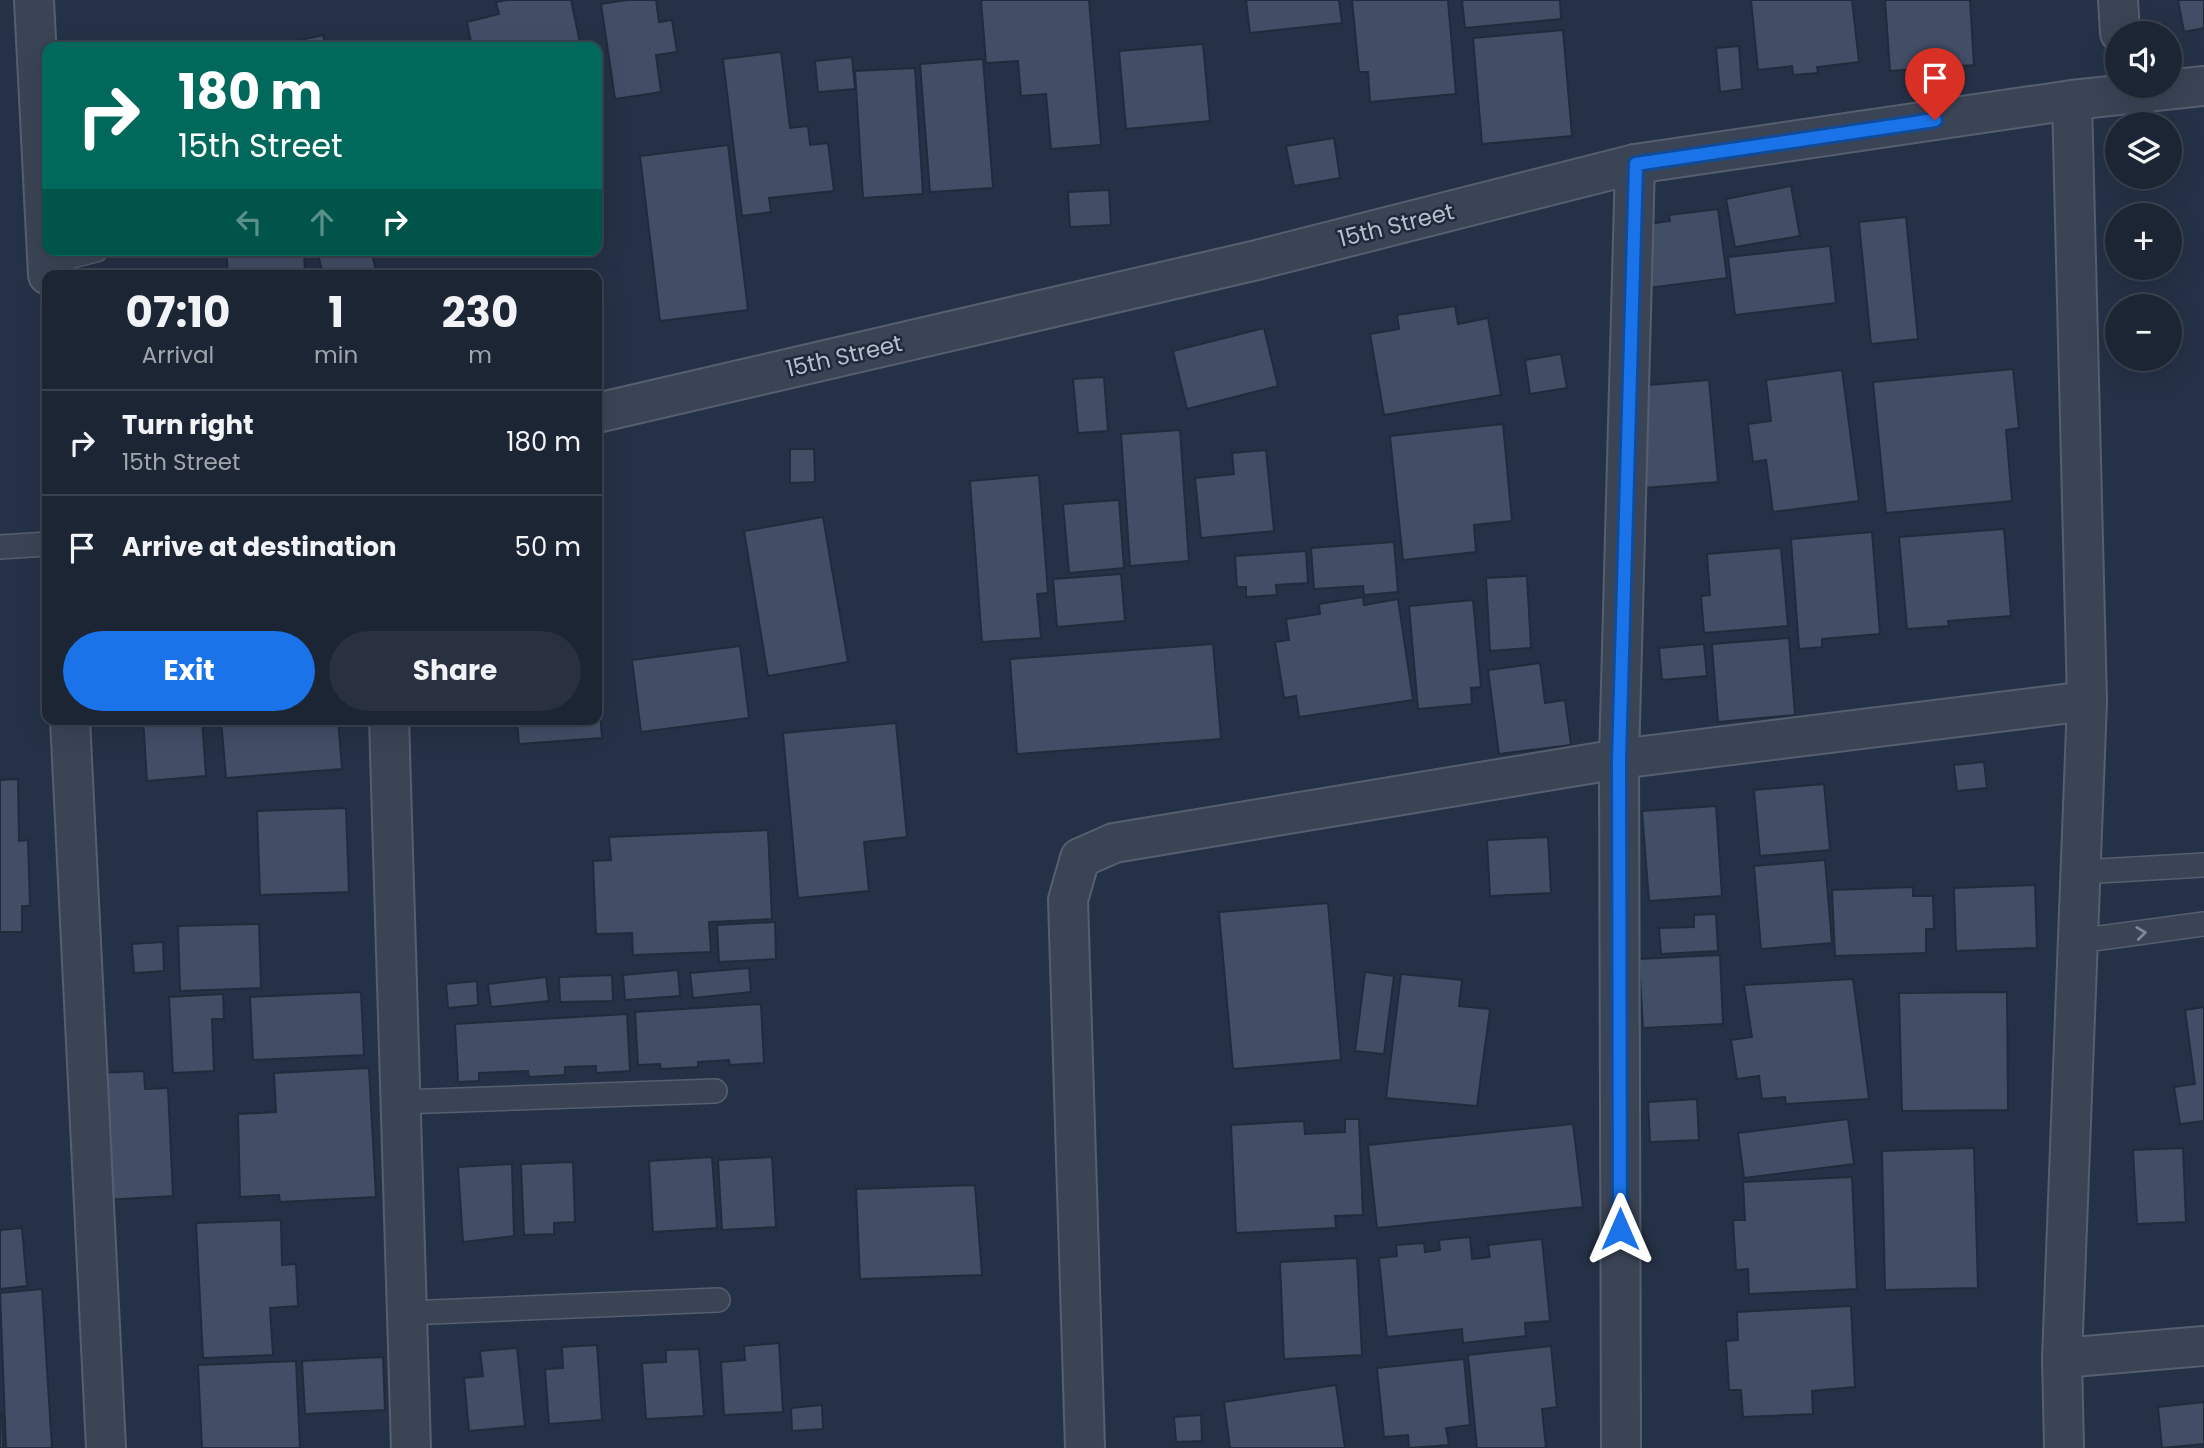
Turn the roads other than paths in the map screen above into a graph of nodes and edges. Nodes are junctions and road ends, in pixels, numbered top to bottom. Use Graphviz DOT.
graph roads {
  1 [pos="34,0"];
  2 [pos="2118,0"];
  3 [pos="2119,21"];
  4 [pos="2204,86"];
  5 [pos="2182,87"];
  6 [pos="2105,94"];
  7 [pos="2072,100"];
  8 [pos="42,153"];
  9 [pos="1636,164"];
  10 [pos="80,256"];
  11 [pos="48,268"];
  12 [pos="602,412"];
  13 [pos="42,544"];
  14 [pos="0,547"];
  15 [pos="2087,701"];
  16 [pos="70,725"];
  17 [pos="389,725"];
  18 [pos="1619,759"];
  19 [pos="2204,865"];
  20 [pos="2081,872"];
  21 [pos="2204,924"];
  22 [pos="2078,941"];
  23 [pos="716,1091"];
  24 [pos="401,1102"];
  25 [pos="718,1300"];
  26 [pos="407,1313"];
  27 [pos="2204,1346"];
  28 [pos="2062,1358"];
  29 [pos="106,1448"];
  30 [pos="411,1448"];
  31 [pos="1085,1448"];
  32 [pos="1621,1448"];
  33 [pos="2064,1448"];
  1 -- 8 [label="street"];
  2 -- 3 [label="street"];
  4 -- 5 [label="street, 15th Street"];
  6 -- 7 [label="street, 15th Street"];
  7 -- 9 [label="street, 15th Street"];
  7 -- 15 [label="street"];
  9 -- 12 [label="street, 15th Street"];
  9 -- 18 [label="street"];
  10 -- 11 [label="lane"];
  13 -- 14 [label="lane"];
  15 -- 18 [label="street"];
  15 -- 20 [label="street"];
  16 -- 29 [label="street"];
  17 -- 24 [label="street"];
  18 -- 31 [label="street"];
  18 -- 32 [label="street"];
  19 -- 20 [label="lane"];
  20 -- 22 [label="street"];
  22 -- 21 [label="lane, one-way"];
  22 -- 28 [label="street"];
  23 -- 24 [label="lane"];
  24 -- 26 [label="street"];
  25 -- 26 [label="lane"];
  26 -- 30 [label="street"];
  27 -- 28 [label="street"];
  28 -- 33 [label="street"];
}
